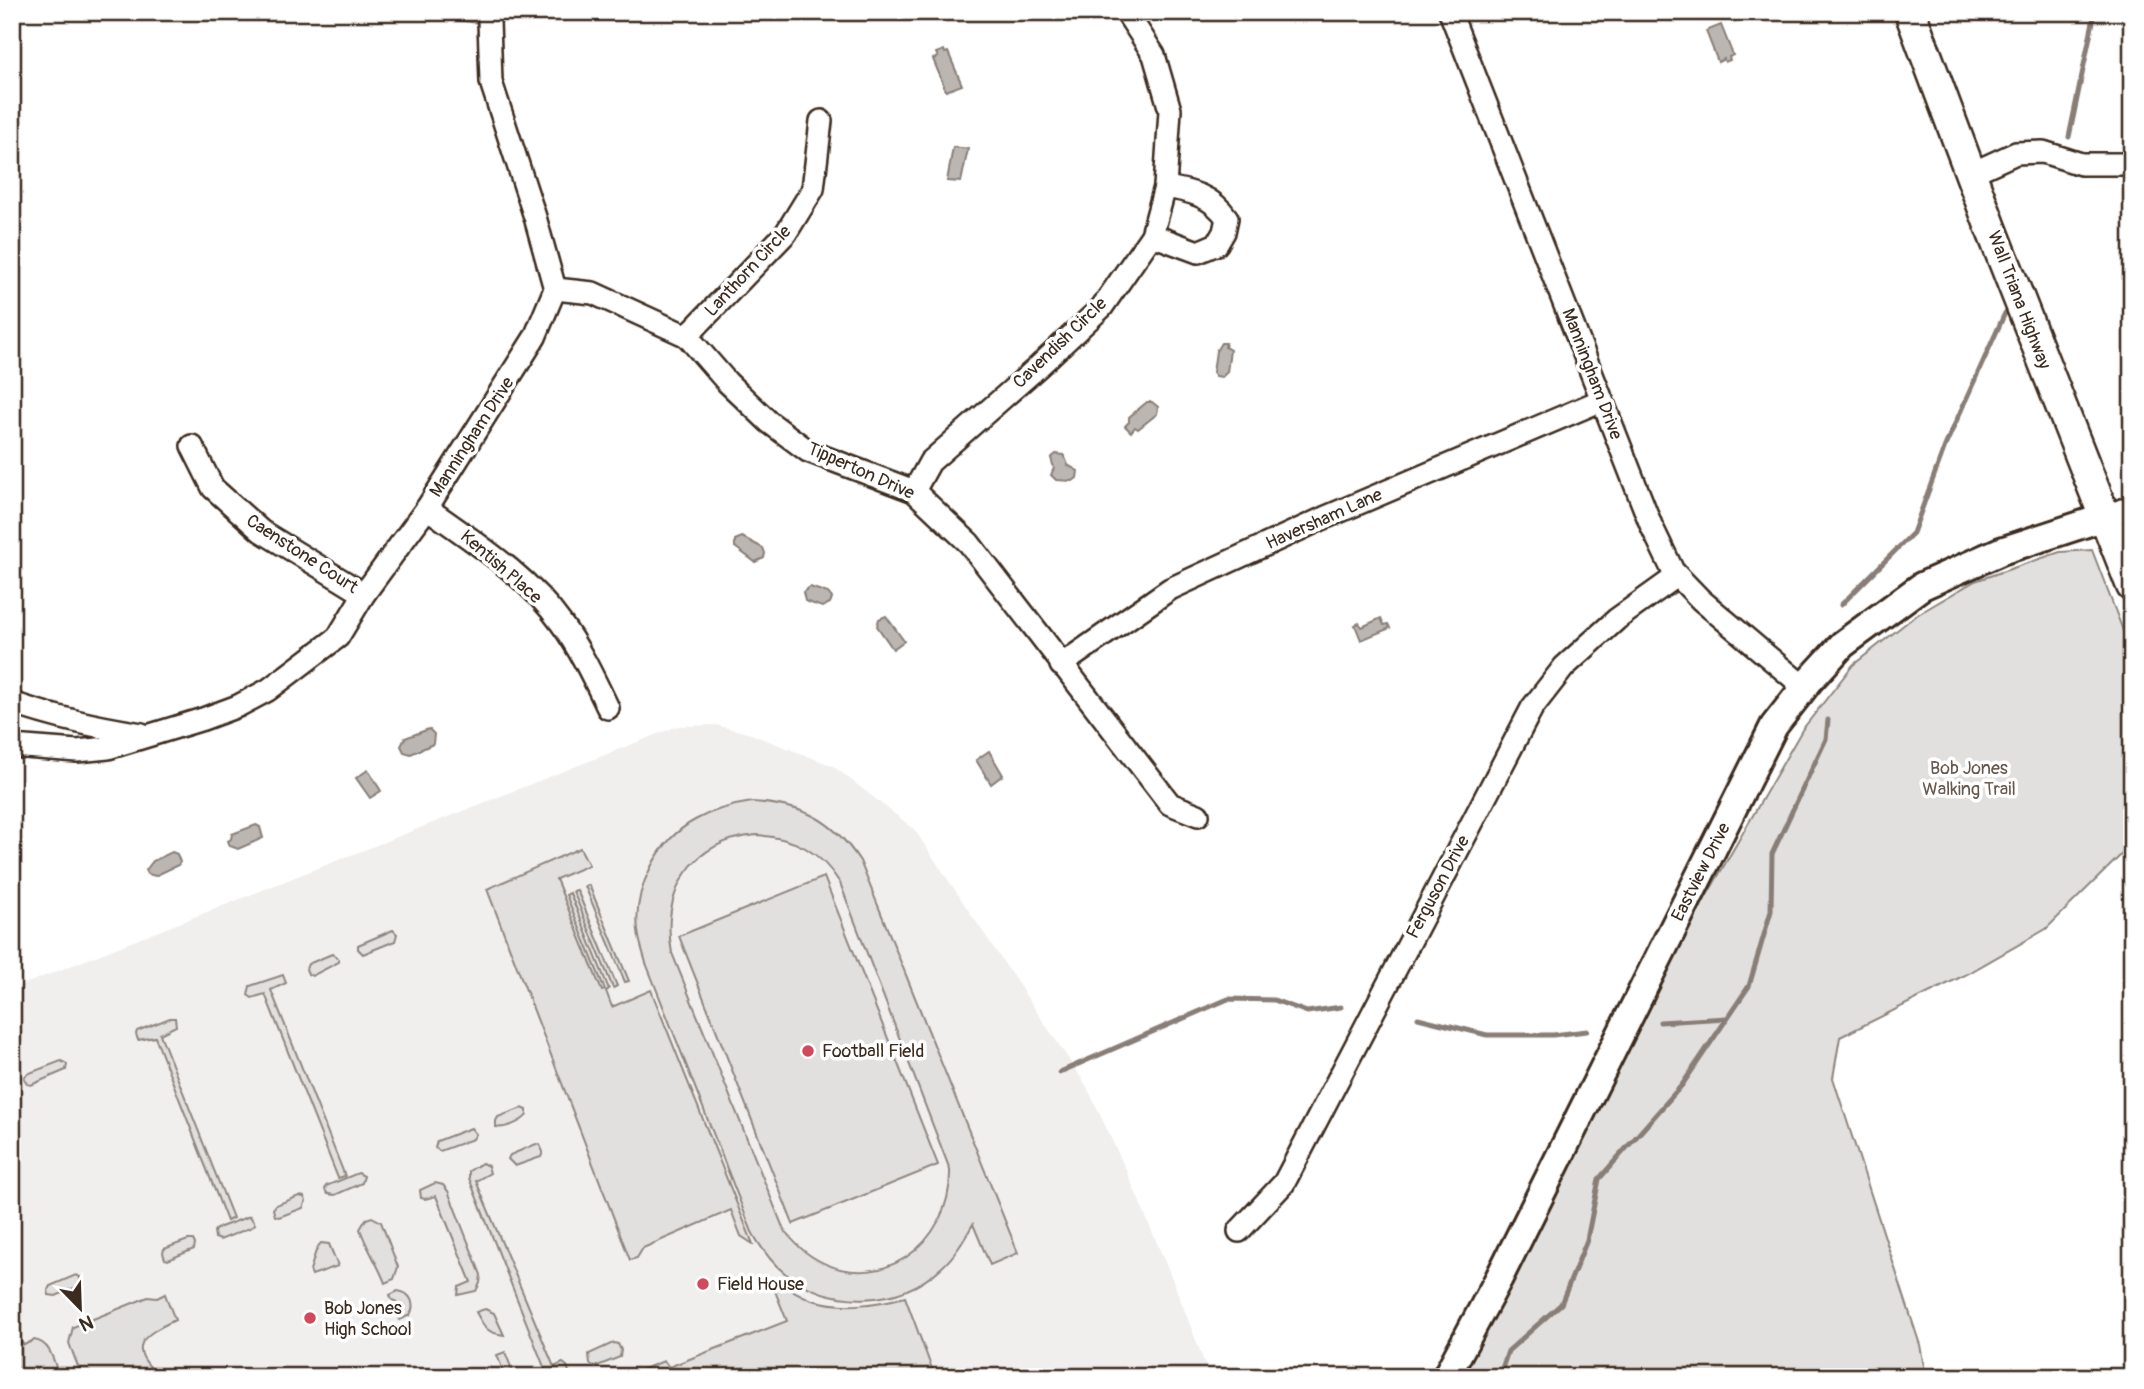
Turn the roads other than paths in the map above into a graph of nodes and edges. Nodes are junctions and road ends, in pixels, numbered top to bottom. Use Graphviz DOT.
graph roads {
  1 [pos="492,12"];
  2 [pos="1126,12"];
  3 [pos="1450,12"];
  4 [pos="1910,12"];
  5 [pos="821,121"];
  6 [pos="2132,164"];
  7 [pos="1970,174"];
  8 [pos="1165,187"];
  9 [pos="1152,235"];
  10 [pos="555,289"];
  11 [pos="687,336"];
  12 [pos="1602,400"];
  13 [pos="192,446"];
  14 [pos="914,491"];
  15 [pos="427,508"];
  16 [pos="2118,511"];
  17 [pos="1678,576"];
  18 [pos="2132,586"];
  19 [pos="364,594"];
  20 [pos="1061,665"];
  21 [pos="1804,687"];
  22 [pos="12,702"];
  23 [pos="608,708"];
  24 [pos="147,735"];
  25 [pos="12,746"];
  26 [pos="1198,815"];
  27 [pos="1239,1231"];
  28 [pos="1446,1377"];
  1 -- 10 [label="street"];
  2 -- 8 [label="street, Cavendish Circle"];
  3 -- 12 [label="street, Manningham Drive"];
  4 -- 7 [label="main road, Wall Triana Highway"];
  5 -- 11 [label="street, Lanthorn Circle"];
  6 -- 7 [label="street"];
  7 -- 16 [label="main road, Wall Triana Highway"];
  8 -- 9 [label="street, Cavendish Circle"];
  8 -- 9 [label="street"];
  9 -- 14 [label="street, Cavendish Circle"];
  10 -- 11 [label="street, Tipperton Drive"];
  10 -- 15 [label="street, Manningham Drive"];
  11 -- 14 [label="street, Tipperton Drive"];
  12 -- 17 [label="street, Manningham Drive"];
  12 -- 20 [label="street, Haversham Lane"];
  13 -- 19 [label="street, Caenstone Court"];
  14 -- 20 [label="street, Tipperton Drive"];
  15 -- 19 [label="street, Manningham Drive"];
  15 -- 23 [label="street, Kentish Place"];
  16 -- 18 [label="main road, Wall Triana Highway"];
  16 -- 21 [label="street, Eastview Drive"];
  17 -- 21 [label="street, Manningham Drive"];
  17 -- 27 [label="street, Ferguson Drive"];
  19 -- 24 [label="street, Manningham Drive"];
  20 -- 26 [label="street, Tipperton Drive"];
  21 -- 28 [label="street, Eastview Drive"];
  22 -- 24 [label="street, Manningham Drive"];
  24 -- 25 [label="street, Manningham Drive"];
}
